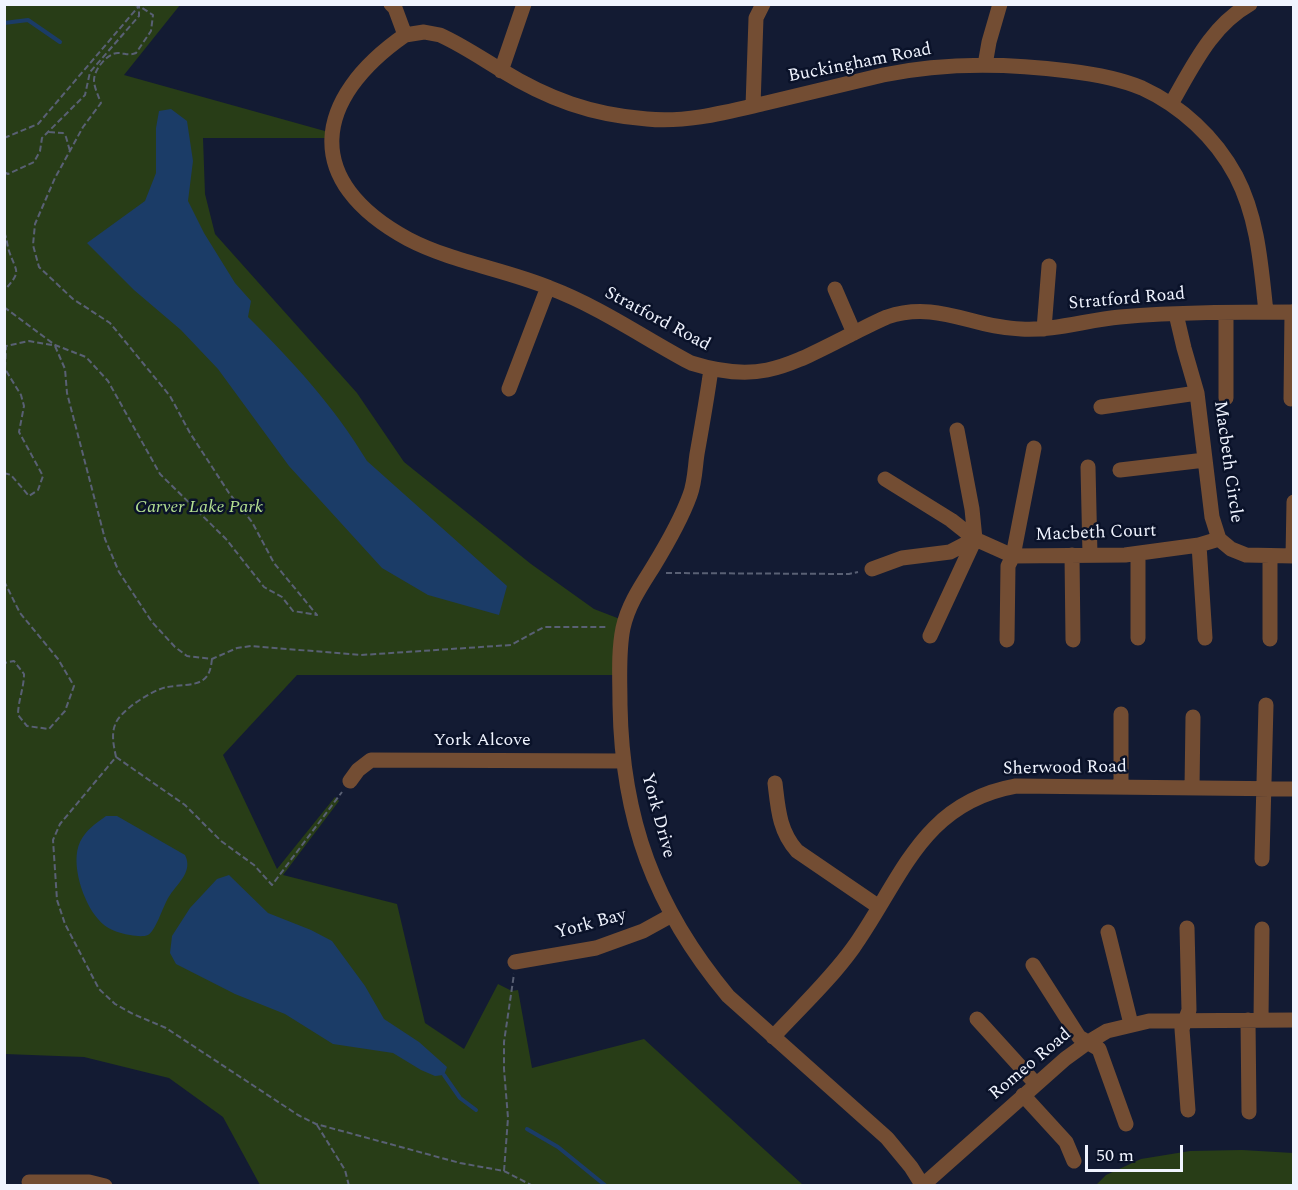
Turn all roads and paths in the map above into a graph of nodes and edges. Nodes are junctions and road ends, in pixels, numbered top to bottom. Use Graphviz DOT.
graph roads {
  1 [pos="132,4"];
  2 [pos="390,4"];
  3 [pos="524,4"];
  4 [pos="763,4"];
  5 [pos="1000,4"];
  6 [pos="1250,4"];
  7 [pos="140,5"];
  8 [pos="405,35"];
  9 [pos="985,65"];
  10 [pos="501,71"];
  11 [pos="1171,104"];
  12 [pos="753,106"];
  13 [pos="48,133"];
  14 [pos="4,138"];
  15 [pos="70,151"];
  16 [pos="4,172"];
  17 [pos="4,232"];
  18 [pos="1049,266"];
  19 [pos="548,287"];
  20 [pos="836,289"];
  21 [pos="4,291"];
  22 [pos="4,307"];
  23 [pos="1266,312"];
  24 [pos="1293,312"];
  25 [pos="1226,313"];
  26 [pos="1176,314"];
  27 [pos="1044,329"];
  28 [pos="854,333"];
  29 [pos="55,345"];
  30 [pos="711,369"];
  31 [pos="509,389"];
  32 [pos="1197,393"];
  33 [pos="1226,398"];
  34 [pos="1291,399"];
  35 [pos="1101,407"];
  36 [pos="957,430"];
  37 [pos="1034,448"];
  38 [pos="1205,460"];
  39 [pos="1088,467"];
  40 [pos="1120,470"];
  41 [pos="4,473"];
  42 [pos="885,479"];
  43 [pos="1293,502"];
  44 [pos="975,539"];
  45 [pos="1219,539"];
  46 [pos="1199,545"];
  47 [pos="1138,554"];
  48 [pos="1072,555"];
  49 [pos="1090,555"];
  50 [pos="1013,556"];
  51 [pos="1270,556"];
  52 [pos="1293,556"];
  53 [pos="652,568"];
  54 [pos="872,569"];
  55 [pos="4,581"];
  56 [pos="623,626"];
  57 [pos="930,636"];
  58 [pos="1138,638"];
  59 [pos="1205,638"];
  60 [pos="1073,639"];
  61 [pos="1270,639"];
  62 [pos="1007,640"];
  63 [pos="212,659"];
  64 [pos="4,663"];
  65 [pos="1266,705"];
  66 [pos="1121,714"];
  67 [pos="1193,717"];
  68 [pos="116,757"];
  69 [pos="623,761"];
  70 [pos="350,781"];
  71 [pos="775,783"];
  72 [pos="1121,787"];
  73 [pos="1192,788"];
  74 [pos="1263,788"];
  75 [pos="1293,789"];
  76 [pos="1262,859"];
  77 [pos="879,907"];
  78 [pos="672,915"];
  79 [pos="1187,928"];
  80 [pos="1262,929"];
  81 [pos="1108,932"];
  82 [pos="515,962"];
  83 [pos="1033,965"];
  84 [pos="977,1018"];
  85 [pos="1185,1020"];
  86 [pos="1255,1020"];
  87 [pos="1293,1020"];
  88 [pos="1131,1024"];
  89 [pos="773,1037"];
  90 [pos="1087,1043"];
  91 [pos="1036,1084"];
  92 [pos="1023,1095"];
  93 [pos="1188,1110"];
  94 [pos="1249,1112"];
  95 [pos="316,1124"];
  96 [pos="1126,1124"];
  97 [pos="1074,1161"];
  98 [pos="504,1172"];
  99 [pos="29,1182"];
  100 [pos="105,1185"];
  101 [pos="349,1185"];
  102 [pos="533,1185"];
  103 [pos="923,1185"];
  1 -- 7 [label="path"];
  2 -- 8 [label="street"];
  3 -- 10 [label="street"];
  4 -- 12 [label="street"];
  5 -- 9 [label="street"];
  6 -- 11 [label="street"];
  7 -- 13 [label="path"];
  7 -- 14 [label="path"];
  7 -- 15 [label="path"];
  8 -- 10 [label="street, Buckingham Road"];
  8 -- 19 [label="street, Stratford Road"];
  9 -- 11 [label="street, Buckingham Road"];
  9 -- 12 [label="street, Buckingham Road"];
  10 -- 12 [label="street, Buckingham Road"];
  11 -- 23 [label="street, Buckingham Road"];
  13 -- 15 [label="path"];
  13 -- 16 [label="path"];
  15 -- 29 [label="path"];
  17 -- 21 [label="path"];
  18 -- 27 [label="street"];
  19 -- 30 [label="street, Stratford Road"];
  19 -- 31 [label="street"];
  20 -- 28 [label="street"];
  22 -- 29 [label="path"];
  23 -- 24 [label="street, Stratford Road"];
  23 -- 25 [label="street, Stratford Road"];
  24 -- 34 [label="street"];
  25 -- 26 [label="street, Stratford Road"];
  25 -- 33 [label="street"];
  26 -- 27 [label="street, Stratford Road"];
  26 -- 32 [label="street, Macbeth Circle"];
  27 -- 28 [label="street, Stratford Road"];
  28 -- 30 [label="street, Stratford Road"];
  29 -- 41 [label="path"];
  29 -- 63 [label="path"];
  30 -- 53 [label="street, York Drive"];
  32 -- 35 [label="street"];
  32 -- 38 [label="street, Macbeth Circle"];
  36 -- 44 [label="street"];
  37 -- 50 [label="street"];
  38 -- 40 [label="street"];
  38 -- 45 [label="street, Macbeth Circle"];
  39 -- 49 [label="street"];
  42 -- 44 [label="street, Macbeth Court"];
  43 -- 52 [label="street"];
  44 -- 50 [label="street, Macbeth Court"];
  44 -- 54 [label="street"];
  44 -- 57 [label="street"];
  45 -- 46 [label="street, Macbeth Court"];
  45 -- 51 [label="street, Macbeth Circle"];
  46 -- 47 [label="street, Macbeth Court"];
  46 -- 59 [label="street"];
  47 -- 49 [label="street, Macbeth Court"];
  47 -- 58 [label="street"];
  48 -- 49 [label="street, Macbeth Court"];
  48 -- 50 [label="street, Macbeth Court"];
  48 -- 60 [label="street"];
  50 -- 62 [label="street"];
  51 -- 52 [label="street, Macbeth Circle"];
  51 -- 61 [label="street"];
  53 -- 54 [label="path"];
  53 -- 56 [label="street, York Drive"];
  55 -- 64 [label="path"];
  56 -- 63 [label="path"];
  56 -- 69 [label="street, York Drive"];
  63 -- 68 [label="path"];
  65 -- 74 [label="street"];
  66 -- 72 [label="street"];
  67 -- 73 [label="street"];
  68 -- 70 [label="path"];
  68 -- 95 [label="path"];
  69 -- 70 [label="street, York Alcove"];
  69 -- 78 [label="street, York Drive"];
  71 -- 77 [label="street"];
  72 -- 73 [label="street, Sherwood Road"];
  72 -- 77 [label="street, Sherwood Road"];
  73 -- 74 [label="street, Sherwood Road"];
  74 -- 75 [label="street, Sherwood Road"];
  74 -- 76 [label="street"];
  77 -- 89 [label="street, Sherwood Road"];
  78 -- 82 [label="street, York Bay"];
  78 -- 89 [label="street, York Drive"];
  79 -- 85 [label="street"];
  80 -- 86 [label="street"];
  81 -- 88 [label="street"];
  82 -- 98 [label="path"];
  83 -- 90 [label="street"];
  84 -- 91 [label="street"];
  85 -- 86 [label="street, Romeo Road"];
  85 -- 88 [label="street, Romeo Road"];
  85 -- 93 [label="street"];
  86 -- 87 [label="street, Romeo Road"];
  86 -- 94 [label="street"];
  88 -- 90 [label="street, Romeo Road"];
  89 -- 103 [label="street, York Drive"];
  90 -- 91 [label="street, Romeo Road"];
  90 -- 96 [label="street"];
  91 -- 92 [label="street, Romeo Road"];
  92 -- 97 [label="street"];
  92 -- 103 [label="street, Romeo Road"];
  95 -- 98 [label="path"];
  95 -- 101 [label="path"];
  98 -- 102 [label="path"];
  99 -- 100 [label="street"];
}
